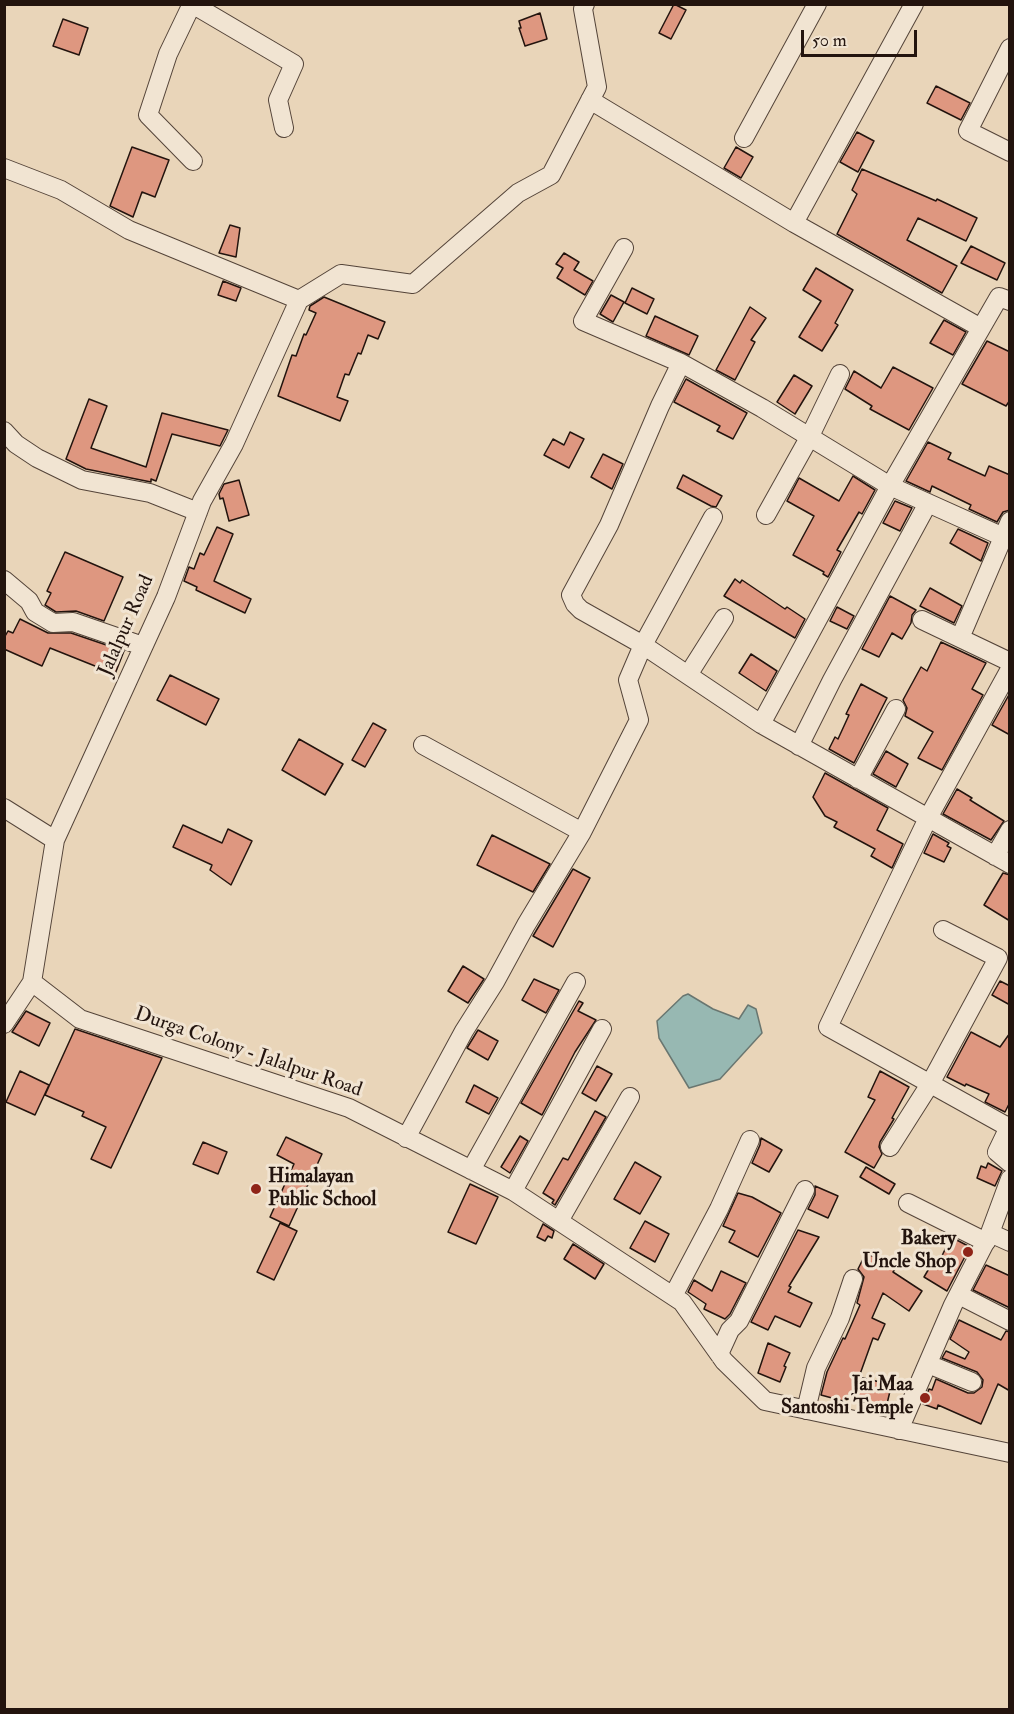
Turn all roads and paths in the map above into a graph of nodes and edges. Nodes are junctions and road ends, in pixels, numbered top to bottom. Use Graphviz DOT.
graph roads {
  1 [pos="585,4"];
  2 [pos="817,4"];
  3 [pos="914,4"];
  4 [pos="191,5"];
  5 [pos="1010,48"];
  6 [pos="590,100"];
  7 [pos="284,128"];
  8 [pos="744,138"];
  9 [pos="1010,152"];
  10 [pos="193,161"];
  11 [pos="4,168"];
  12 [pos="794,223"];
  13 [pos="624,249"];
  14 [pos="299,300"];
  15 [pos="1010,301"];
  16 [pos="981,328"];
  17 [pos="681,363"];
  18 [pos="840,374"];
  19 [pos="4,431"];
  20 [pos="808,438"];
  21 [pos="890,486"];
  22 [pos="928,503"];
  23 [pos="198,512"];
  24 [pos="766,515"];
  25 [pos="713,517"];
  26 [pos="1007,533"];
  27 [pos="4,580"];
  28 [pos="724,618"];
  29 [pos="922,620"];
  30 [pos="960,638"];
  31 [pos="136,644"];
  32 [pos="643,645"];
  33 [pos="1010,662"];
  34 [pos="1010,669"];
  35 [pos="688,675"];
  36 [pos="896,709"];
  37 [pos="761,724"];
  38 [pos="423,745"];
  39 [pos="800,746"];
  40 [pos="858,779"];
  41 [pos="4,808"];
  42 [pos="928,818"];
  43 [pos="1010,830"];
  44 [pos="582,832"];
  45 [pos="55,840"];
  46 [pos="1002,860"];
  47 [pos="943,930"];
  48 [pos="32,982"];
  49 [pos="576,982"];
  50 [pos="4,1024"];
  51 [pos="602,1029"];
  52 [pos="930,1084"];
  53 [pos="630,1097"];
  54 [pos="1009,1126"];
  55 [pos="406,1138"];
  56 [pos="750,1140"];
  57 [pos="890,1147"];
  58 [pos="1010,1163"];
  59 [pos="471,1170"];
  60 [pos="1010,1179"];
  61 [pos="805,1190"];
  62 [pos="513,1191"];
  63 [pos="908,1203"];
  64 [pos="559,1221"];
  65 [pos="988,1238"];
  66 [pos="1010,1242"];
  67 [pos="853,1278"];
  68 [pos="959,1295"];
  69 [pos="673,1296"];
  70 [pos="1010,1321"];
  71 [pos="719,1354"];
  72 [pos="928,1364"];
  73 [pos="972,1382"];
  74 [pos="806,1410"];
  75 [pos="899,1430"];
  76 [pos="1010,1453"];
  1 -- 6 [label="street"];
  2 -- 8 [label="street"];
  3 -- 12 [label="street"];
  4 -- 7 [label="street"];
  4 -- 10 [label="street"];
  5 -- 9 [label="street"];
  6 -- 12 [label="street"];
  6 -- 14 [label="street"];
  11 -- 14 [label="street"];
  12 -- 16 [label="street"];
  13 -- 17 [label="street"];
  14 -- 23 [label="street, Jalalpur Road"];
  15 -- 16 [label="street"];
  16 -- 21 [label="street"];
  17 -- 20 [label="street"];
  17 -- 32 [label="street"];
  18 -- 20 [label="street"];
  19 -- 23 [label="street"];
  20 -- 21 [label="street"];
  20 -- 24 [label="street"];
  21 -- 22 [label="street"];
  21 -- 37 [label="street"];
  22 -- 26 [label="street"];
  22 -- 39 [label="street"];
  23 -- 45 [label="street, Jalalpur Road"];
  25 -- 32 [label="street"];
  26 -- 30 [label="street"];
  27 -- 31 [label="street"];
  28 -- 35 [label="street"];
  29 -- 30 [label="street"];
  30 -- 33 [label="street"];
  32 -- 35 [label="street"];
  32 -- 44 [label="street"];
  34 -- 42 [label="street"];
  35 -- 37 [label="street"];
  36 -- 40 [label="street"];
  37 -- 39 [label="street"];
  38 -- 44 [label="street"];
  39 -- 40 [label="street"];
  40 -- 42 [label="street"];
  41 -- 45 [label="street"];
  42 -- 46 [label="street"];
  42 -- 52 [label="street"];
  43 -- 46 [label="street"];
  44 -- 55 [label="street"];
  45 -- 48 [label="street, Jalalpur Road"];
  47 -- 52 [label="street"];
  48 -- 50 [label="street"];
  48 -- 55 [label="street, Durga Colony - Jalalpur Road"];
  49 -- 59 [label="street"];
  51 -- 62 [label="street"];
  52 -- 54 [label="street"];
  52 -- 57 [label="street"];
  53 -- 64 [label="street"];
  54 -- 58 [label="street"];
  55 -- 59 [label="street, Durga Colony - Jalalpur Road"];
  56 -- 69 [label="street"];
  59 -- 62 [label="street, Durga Colony - Jalalpur Road"];
  60 -- 65 [label="street"];
  61 -- 71 [label="street"];
  62 -- 64 [label="street, Durga Colony - Jalalpur Road"];
  63 -- 65 [label="street"];
  64 -- 69 [label="street, Durga Colony - Jalalpur Road"];
  65 -- 66 [label="street"];
  65 -- 68 [label="street"];
  67 -- 74 [label="street"];
  68 -- 70 [label="street"];
  68 -- 72 [label="street"];
  69 -- 71 [label="street, Durga Colony - Jalalpur Road"];
  71 -- 74 [label="street, Durga Colony - Jalalpur Road"];
  72 -- 73 [label="street"];
  72 -- 75 [label="street"];
  74 -- 75 [label="street, Durga Colony - Jalalpur Road"];
  75 -- 76 [label="street, Durga Colony - Jalalpur Road"];
}
